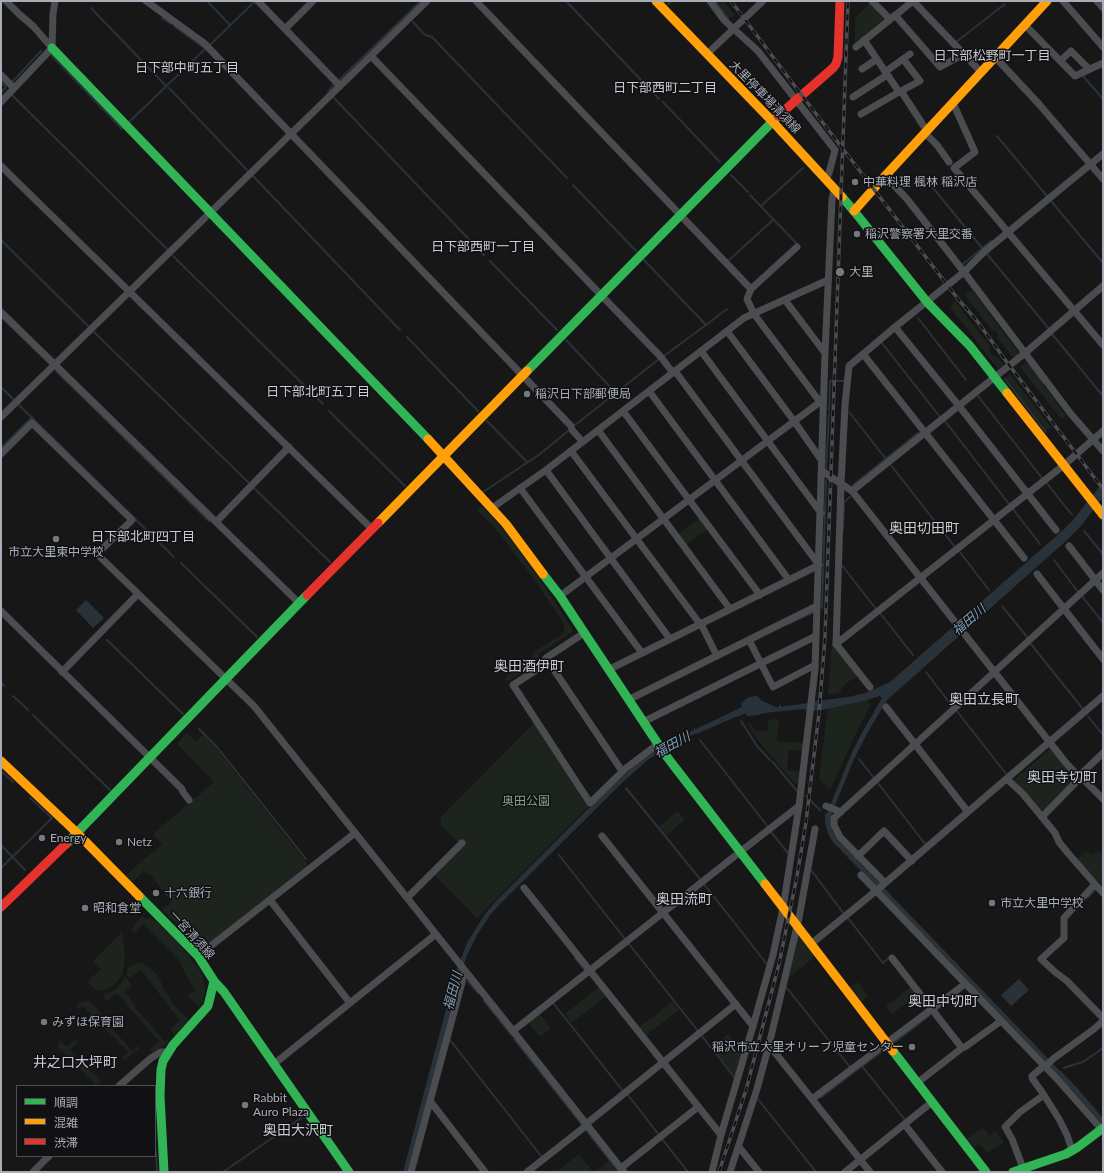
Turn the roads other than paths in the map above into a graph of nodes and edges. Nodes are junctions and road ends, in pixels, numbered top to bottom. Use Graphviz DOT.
graph roads {
  1 [pos="6,1"];
  2 [pos="55,1"];
  3 [pos="146,1"];
  4 [pos="259,1"];
  5 [pos="313,1"];
  6 [pos="427,1"];
  7 [pos="476,1"];
  8 [pos="656,1"];
  9 [pos="710,1"];
  10 [pos="763,1"];
  11 [pos="840,1"];
  12 [pos="872,1"];
  13 [pos="913,1"];
  14 [pos="1063,1"];
  15 [pos="1097,1"];
  16 [pos="1042,2"];
  17 [pos="1103,8"];
  18 [pos="893,17"];
  19 [pos="1025,25"];
  20 [pos="285,29"];
  21 [pos="734,29"];
  22 [pos="864,40"];
  23 [pos="856,46"];
  24 [pos="1103,47"];
  25 [pos="52,48"];
  26 [pos="707,54"];
  27 [pos="910,54"];
  28 [pos="964,54"];
  29 [pos="371,56"];
  30 [pos="995,57"];
  31 [pos="877,59"];
  32 [pos="903,59"];
  33 [pos="1060,61"];
  34 [pos="1102,66"];
  35 [pos="862,69"];
  36 [pos="1089,69"];
  37 [pos="981,72"];
  38 [pos="886,74"];
  39 [pos="1,76"];
  40 [pos="340,86"];
  41 [pos="14,88"];
  42 [pos="900,92"];
  43 [pos="853,97"];
  44 [pos="796,99"];
  45 [pos="1,102"];
  46 [pos="952,103"];
  47 [pos="861,114"];
  48 [pos="772,121"];
  49 [pos="926,132"];
  50 [pos="291,134"];
  51 [pos="1103,154"];
  52 [pos="949,162"];
  53 [pos="1090,164"];
  54 [pos="1,166"];
  55 [pos="886,176"];
  56 [pos="826,179"];
  57 [pos="1103,179"];
  58 [pos="834,189"];
  59 [pos="854,211"];
  60 [pos="211,212"];
  61 [pos="680,214"];
  62 [pos="1008,232"];
  63 [pos="797,247"];
  64 [pos="964,272"];
  65 [pos="828,280"];
  66 [pos="1103,286"];
  67 [pos="751,288"];
  68 [pos="130,291"];
  69 [pos="600,295"];
  70 [pos="785,300"];
  71 [pos="927,302"];
  72 [pos="1074,311"];
  73 [pos="1,312"];
  74 [pos="754,314"];
  75 [pos="895,327"];
  76 [pos="727,331"];
  77 [pos="1103,345"];
  78 [pos="701,351"];
  79 [pos="825,354"];
  80 [pos="863,354"];
  81 [pos="1025,354"];
  82 [pos="55,365"];
  83 [pos="674,372"];
  84 [pos="522,375"];
  85 [pos="995,377"];
  86 [pos="649,391"];
  87 [pos="822,402"];
  88 [pos="959,406"];
  89 [pos="623,411"];
  90 [pos="1,417"];
  91 [pos="794,421"];
  92 [pos="598,430"];
  93 [pos="1103,431"];
  94 [pos="925,433"];
  95 [pos="1093,440"];
  96 [pos="768,441"];
  97 [pos="583,442"];
  98 [pos="289,447"];
  99 [pos="571,451"];
  100 [pos="1103,451"];
  101 [pos="1,454"];
  102 [pos="443,456"];
  103 [pos="742,461"];
  104 [pos="822,461"];
  105 [pos="1064,465"];
  106 [pos="546,470"];
  107 [pos="822,471"];
  108 [pos="715,480"];
  109 [pos="841,484"];
  110 [pos="520,488"];
  111 [pos="852,491"];
  112 [pos="1027,494"];
  113 [pos="689,500"];
  114 [pos="492,508"];
  115 [pos="1100,512"];
  116 [pos="821,513"];
  117 [pos="663,519"];
  118 [pos="994,520"];
  119 [pos="216,522"];
  120 [pos="372,528"];
  121 [pos="1056,530"];
  122 [pos="637,539"];
  123 [pos="1069,546"];
  124 [pos="610,558"];
  125 [pos="1024,558"];
  126 [pos="819,565"];
  127 [pos="1103,573"];
  128 [pos="1037,574"];
  129 [pos="585,577"];
  130 [pos="920,578"];
  131 [pos="789,580"];
  132 [pos="1095,580"];
  133 [pos="1103,590"];
  134 [pos="138,594"];
  135 [pos="760,595"];
  136 [pos="560,596"];
  137 [pos="299,603"];
  138 [pos="818,606"];
  139 [pos="1064,608"];
  140 [pos="730,609"];
  141 [pos="1,611"];
  142 [pos="701,624"];
  143 [pos="584,633"];
  144 [pos="816,636"];
  145 [pos="670,639"];
  146 [pos="749,640"];
  147 [pos="836,644"];
  148 [pos="642,653"];
  149 [pos="717,656"];
  150 [pos="1103,659"];
  151 [pos="549,662"];
  152 [pos="761,664"];
  153 [pos="816,665"];
  154 [pos="608,670"];
  155 [pos="62,672"];
  156 [pos="994,672"];
  157 [pos="225,678"];
  158 [pos="870,687"];
  159 [pos="1103,696"];
  160 [pos="628,700"];
  161 [pos="886,708"];
  162 [pos="643,722"];
  163 [pos="1050,742"];
  164 [pos="658,744"];
  165 [pos="915,744"];
  166 [pos="1103,753"];
  167 [pos="149,757"];
  168 [pos="1,761"];
  169 [pos="622,771"];
  170 [pos="1080,777"];
  171 [pos="1007,779"];
  172 [pos="1101,794"];
  173 [pos="189,800"];
  174 [pos="799,806"];
  175 [pos="968,812"];
  176 [pos="1042,817"];
  177 [pos="815,829"];
  178 [pos="77,833"];
  179 [pos="355,833"];
  180 [pos="602,836"];
  181 [pos="462,843"];
  182 [pos="740,852"];
  183 [pos="858,856"];
  184 [pos="912,861"];
  185 [pos="861,875"];
  186 [pos="884,884"];
  187 [pos="1095,884"];
  188 [pos="524,888"];
  189 [pos="876,891"];
  190 [pos="1103,893"];
  191 [pos="407,898"];
  192 [pos="270,900"];
  193 [pos="1,907"];
  194 [pos="783,908"];
  195 [pos="663,913"];
  196 [pos="797,926"];
  197 [pos="436,934"];
  198 [pos="811,944"];
  199 [pos="198,956"];
  200 [pos="892,958"];
  201 [pos="465,970"];
  202 [pos="590,971"];
  203 [pos="214,981"];
  204 [pos="965,984"];
  205 [pos="350,1003"];
  206 [pos="736,1004"];
  207 [pos="932,1009"];
  208 [pos="1103,1018"];
  209 [pos="1001,1021"];
  210 [pos="1103,1021"];
  211 [pos="753,1026"];
  212 [pos="514,1032"];
  213 [pos="887,1043"];
  214 [pos="769,1045"];
  215 [pos="962,1048"];
  216 [pos="168,1052"];
  217 [pos="663,1062"];
  218 [pos="274,1064"];
  219 [pos="1045,1066"];
  220 [pos="918,1083"];
  221 [pos="120,1085"];
  222 [pos="1044,1096"];
  223 [pos="812,1099"];
  224 [pos="430,1101"];
  225 [pos="932,1102"];
  226 [pos="698,1106"];
  227 [pos="587,1124"];
  228 [pos="905,1125"];
  229 [pos="1103,1129"];
  230 [pos="721,1135"];
  231 [pos="739,1147"];
  232 [pos="1072,1150"];
  233 [pos="48,1157"];
  234 [pos="860,1160"];
  235 [pos="1023,1168"];
  236 [pos="1040,1168"];
  237 [pos="622,1170"];
  238 [pos="33,1172"];
  239 [pos="164,1172"];
  240 [pos="349,1172"];
  241 [pos="411,1172"];
  242 [pos="486,1172"];
  243 [pos="527,1172"];
  244 [pos="712,1172"];
  245 [pos="730,1172"];
  246 [pos="759,1172"];
  247 [pos="845,1172"];
  248 [pos="870,1172"];
  249 [pos="942,1172"];
  250 [pos="986,1172"];
  251 [pos="1013,1172"];
  1 -- 25 [label="street"];
  2 -- 25 [label="street"];
  3 -- 50 [label="street"];
  4 -- 20 [label="street"];
  5 -- 20 [label="street"];
  6 -- 29 [label="street"];
  7 -- 61 [label="street"];
  8 -- 26 [label="street, 大里停車場清須線"];
  9 -- 21 [label="street"];
  10 -- 21 [label="street"];
  11 -- 44 [label="street"];
  12 -- 18 [label="street"];
  13 -- 18 [label="street"];
  13 -- 28 [label="street"];
  14 -- 24 [label="street"];
  15 -- 17 [label="street"];
  16 -- 19 [label="street"];
  18 -- 22 [label="street"];
  18 -- 28 [label="street"];
  19 -- 30 [label="street"];
  19 -- 33 [label="street"];
  20 -- 40 [label="street"];
  21 -- 26 [label="street"];
  21 -- 44 [label="street"];
  22 -- 23 [label="street"];
  22 -- 31 [label="street"];
  25 -- 41 [label="street"];
  25 -- 60 [label="street"];
  26 -- 48 [label="street, 大里停車場清須線"];
  27 -- 32 [label="street"];
  28 -- 37 [label="street"];
  29 -- 40 [label="street"];
  29 -- 69 [label="street"];
  30 -- 37 [label="street"];
  30 -- 53 [label="street"];
  31 -- 35 [label="street"];
  31 -- 38 [label="street"];
  32 -- 38 [label="street"];
  32 -- 42 [label="street"];
  33 -- 36 [label="street"];
  33 -- 36 [label="street"];
  34 -- 36 [label="street"];
  37 -- 46 [label="street"];
  38 -- 42 [label="street"];
  38 -- 43 [label="street"];
  39 -- 41 [label="street"];
  40 -- 50 [label="street"];
  41 -- 45 [label="street"];
  42 -- 47 [label="street"];
  42 -- 49 [label="street"];
  44 -- 48 [label="street"];
  44 -- 56 [label="street"];
  46 -- 49 [label="street"];
  46 -- 62 [label="street"];
  48 -- 56 [label="street, 大里停車場清須線"];
  48 -- 61 [label="street"];
  49 -- 52 [label="street"];
  49 -- 55 [label="street"];
  50 -- 60 [label="street"];
  50 -- 84 [label="street"];
  51 -- 53 [label="street"];
  53 -- 57 [label="street"];
  53 -- 62 [label="street"];
  54 -- 68 [label="street"];
  55 -- 59 [label="street"];
  55 -- 64 [label="street"];
  56 -- 58 [label="street, 大里停車場清須線"];
  58 -- 59 [label="street, 大里停車場清須線"];
  58 -- 65 [label="street"];
  59 -- 71 [label="street, 大里停車場清須線"];
  60 -- 68 [label="street"];
  60 -- 102 [label="street"];
  61 -- 67 [label="street"];
  61 -- 69 [label="street"];
  62 -- 64 [label="street"];
  62 -- 72 [label="street"];
  63 -- 67 [label="street"];
  64 -- 71 [label="street"];
  64 -- 81 [label="street"];
  65 -- 70 [label="street"];
  65 -- 79 [label="street"];
  66 -- 72 [label="street"];
  67 -- 74 [label="street"];
  68 -- 82 [label="street"];
  68 -- 98 [label="street"];
  69 -- 83 [label="street"];
  69 -- 84 [label="street"];
  70 -- 74 [label="street"];
  70 -- 79 [label="street"];
  71 -- 75 [label="street"];
  71 -- 85 [label="street, 大里停車場清須線"];
  72 -- 77 [label="street"];
  72 -- 81 [label="street"];
  73 -- 82 [label="street"];
  74 -- 76 [label="street"];
  74 -- 87 [label="street"];
  75 -- 80 [label="street"];
  75 -- 88 [label="street"];
  76 -- 78 [label="street"];
  76 -- 91 [label="street"];
  78 -- 83 [label="street"];
  78 -- 96 [label="street"];
  79 -- 87 [label="street"];
  80 -- 94 [label="street"];
  80 -- 109 [label="street"];
  81 -- 85 [label="street"];
  81 -- 95 [label="street"];
  82 -- 90 [label="street"];
  82 -- 119 [label="street"];
  83 -- 86 [label="street"];
  83 -- 103 [label="street"];
  84 -- 97 [label="street"];
  84 -- 102 [label="street"];
  85 -- 88 [label="street"];
  85 -- 105 [label="street, 大里停車場清須線"];
  86 -- 89 [label="street"];
  86 -- 108 [label="street"];
  87 -- 91 [label="street"];
  87 -- 104 [label="street"];
  88 -- 94 [label="street"];
  88 -- 112 [label="street"];
  89 -- 92 [label="street"];
  89 -- 113 [label="street"];
  91 -- 96 [label="street"];
  91 -- 104 [label="street"];
  92 -- 97 [label="street"];
  92 -- 117 [label="street"];
  93 -- 95 [label="street"];
  94 -- 111 [label="street"];
  94 -- 118 [label="street"];
  95 -- 100 [label="street"];
  95 -- 105 [label="street"];
  96 -- 103 [label="street"];
  96 -- 116 [label="street"];
  97 -- 99 [label="street"];
  98 -- 119 [label="street"];
  98 -- 120 [label="street"];
  99 -- 106 [label="street"];
  99 -- 122 [label="street"];
  101 -- 134 [label="street"];
  102 -- 114 [label="street"];
  102 -- 120 [label="street"];
  103 -- 108 [label="street"];
  103 -- 126 [label="street"];
  104 -- 107 [label="street"];
  105 -- 112 [label="street"];
  105 -- 115 [label="street, 大里停車場清須線"];
  106 -- 110 [label="street"];
  106 -- 124 [label="street"];
  107 -- 109 [label="street"];
  107 -- 116 [label="street"];
  108 -- 113 [label="street"];
  108 -- 131 [label="street"];
  109 -- 111 [label="street"];
  109 -- 147 [label="street"];
  110 -- 114 [label="street"];
  110 -- 129 [label="street"];
  111 -- 130 [label="street"];
  112 -- 118 [label="street"];
  112 -- 121 [label="street"];
  113 -- 117 [label="street"];
  113 -- 135 [label="street"];
  114 -- 136 [label="street"];
  116 -- 126 [label="street"];
  117 -- 122 [label="street"];
  117 -- 140 [label="street"];
  118 -- 125 [label="street"];
  118 -- 130 [label="street"];
  119 -- 137 [label="street"];
  120 -- 137 [label="street"];
  122 -- 124 [label="street"];
  122 -- 142 [label="street"];
  123 -- 132 [label="street"];
  124 -- 129 [label="street"];
  124 -- 145 [label="street"];
  126 -- 131 [label="street"];
  126 -- 138 [label="street"];
  127 -- 132 [label="street"];
  128 -- 139 [label="street"];
  129 -- 136 [label="street"];
  129 -- 148 [label="street"];
  130 -- 147 [label="street"];
  130 -- 156 [label="street"];
  131 -- 135 [label="street"];
  132 -- 133 [label="street"];
  132 -- 139 [label="street"];
  134 -- 155 [label="street"];
  134 -- 157 [label="street"];
  135 -- 140 [label="street"];
  136 -- 143 [label="street"];
  137 -- 157 [label="street"];
  138 -- 144 [label="street"];
  138 -- 146 [label="street"];
  139 -- 150 [label="street"];
  139 -- 156 [label="street"];
  140 -- 142 [label="street"];
  141 -- 155 [label="street"];
  142 -- 145 [label="street"];
  142 -- 149 [label="street"];
  143 -- 151 [label="street"];
  143 -- 154 [label="street"];
  144 -- 152 [label="street"];
  144 -- 153 [label="street"];
  145 -- 148 [label="street"];
  146 -- 149 [label="street"];
  146 -- 152 [label="street"];
  147 -- 158 [label="street"];
  148 -- 154 [label="street"];
  149 -- 160 [label="street"];
  151 -- 169 [label="street"];
  151 -- 169 [label="street"];
  152 -- 153 [label="street"];
  152 -- 162 [label="street"];
  153 -- 174 [label="street"];
  154 -- 160 [label="street"];
  155 -- 167 [label="street"];
  156 -- 163 [label="street"];
  156 -- 165 [label="street"];
  157 -- 167 [label="street"];
  157 -- 179 [label="street"];
  159 -- 163 [label="street"];
  160 -- 162 [label="street"];
  161 -- 165 [label="street"];
  162 -- 164 [label="street"];
  163 -- 170 [label="street"];
  163 -- 171 [label="street"];
  164 -- 169 [label="street"];
  164 -- 182 [label="street"];
  165 -- 175 [label="street"];
  165 -- 183 [label="street"];
  166 -- 170 [label="street"];
  167 -- 173 [label="street"];
  167 -- 178 [label="street"];
  168 -- 178 [label="street, 一宮清須線"];
  170 -- 172 [label="street"];
  170 -- 176 [label="street"];
  171 -- 175 [label="street"];
  171 -- 176 [label="street"];
  174 -- 182 [label="street"];
  174 -- 194 [label="street"];
  175 -- 184 [label="street"];
  176 -- 187 [label="street"];
  177 -- 196 [label="street"];
  178 -- 193 [label="street"];
  178 -- 199 [label="street, 一宮清須線"];
  179 -- 191 [label="street"];
  179 -- 192 [label="street"];
  180 -- 195 [label="street"];
  181 -- 191 [label="street"];
  182 -- 194 [label="street"];
  182 -- 195 [label="street"];
  183 -- 184 [label="street"];
  183 -- 186 [label="street"];
  184 -- 186 [label="street"];
  185 -- 189 [label="street"];
  186 -- 189 [label="street"];
  187 -- 190 [label="street"];
  187 -- 208 [label="street"];
  188 -- 202 [label="street"];
  189 -- 198 [label="street"];
  189 -- 204 [label="street"];
  191 -- 197 [label="street"];
  192 -- 199 [label="street"];
  192 -- 205 [label="street"];
  194 -- 196 [label="street"];
  194 -- 211 [label="street"];
  195 -- 202 [label="street"];
  195 -- 206 [label="street"];
  196 -- 198 [label="street"];
  196 -- 214 [label="street"];
  197 -- 201 [label="street"];
  197 -- 205 [label="street"];
  198 -- 213 [label="street"];
  199 -- 203 [label="street, 一宮清須線"];
  200 -- 207 [label="street"];
  201 -- 212 [label="street"];
  201 -- 224 [label="street"];
  202 -- 212 [label="street"];
  202 -- 217 [label="street"];
  203 -- 216 [label="street"];
  203 -- 218 [label="street, 一宮清須線"];
  204 -- 207 [label="street"];
  204 -- 209 [label="street"];
  205 -- 218 [label="street"];
  206 -- 211 [label="street"];
  206 -- 217 [label="street"];
  207 -- 213 [label="street"];
  207 -- 215 [label="street"];
  209 -- 215 [label="street"];
  209 -- 219 [label="street"];
  210 -- 219 [label="street"];
  211 -- 230 [label="street"];
  212 -- 227 [label="street"];
  213 -- 220 [label="street"];
  213 -- 223 [label="street"];
  214 -- 223 [label="street"];
  214 -- 231 [label="street"];
  215 -- 220 [label="street"];
  216 -- 221 [label="street"];
  216 -- 239 [label="street"];
  217 -- 226 [label="street"];
  217 -- 227 [label="street"];
  218 -- 240 [label="street, 一宮清須線"];
  219 -- 222 [label="street"];
  219 -- 229 [label="street"];
  220 -- 225 [label="street"];
  222 -- 232 [label="street"];
  222 -- 235 [label="street"];
  223 -- 234 [label="street"];
  224 -- 241 [label="street"];
  224 -- 242 [label="street"];
  225 -- 228 [label="street"];
  225 -- 250 [label="street"];
  226 -- 230 [label="street"];
  226 -- 237 [label="street"];
  227 -- 237 [label="street"];
  227 -- 243 [label="street"];
  228 -- 234 [label="street"];
  228 -- 249 [label="street"];
  229 -- 232 [label="street"];
  230 -- 244 [label="street"];
  231 -- 245 [label="street"];
  231 -- 246 [label="street"];
  232 -- 236 [label="street"];
  233 -- 238 [label="street"];
  234 -- 247 [label="street"];
  234 -- 248 [label="street"];
  235 -- 236 [label="street"];
  235 -- 251 [label="street"];
}
